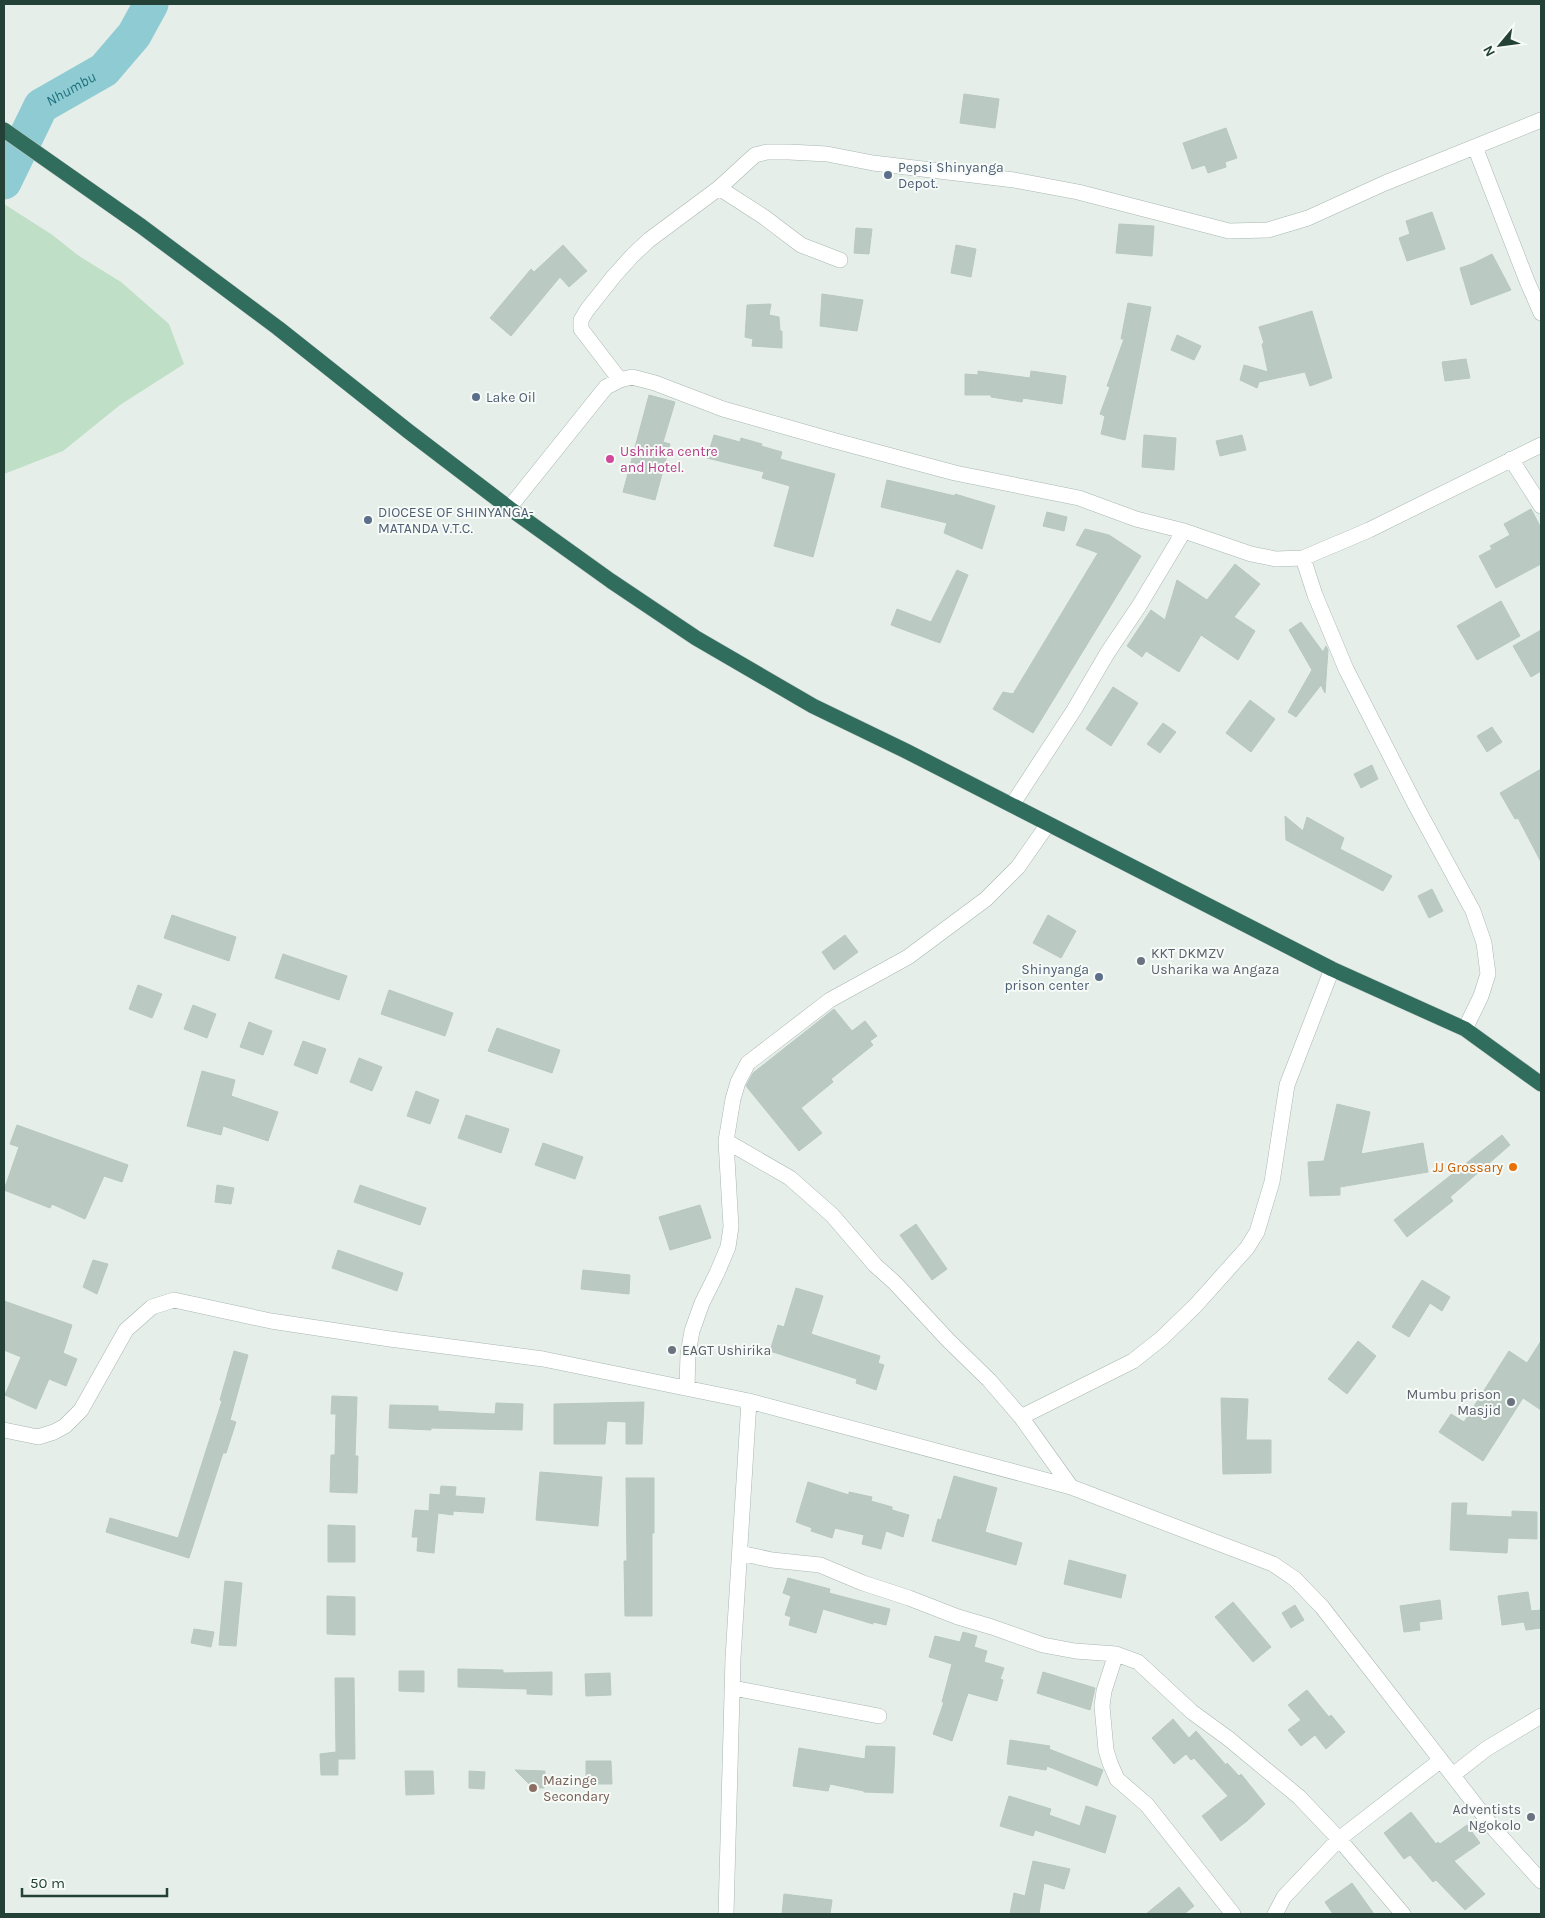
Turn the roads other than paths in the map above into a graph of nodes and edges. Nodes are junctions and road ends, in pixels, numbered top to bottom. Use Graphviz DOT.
graph roads {
  1 [pos="1541,120"];
  2 [pos="4,130"];
  3 [pos="1475,147"];
  4 [pos="720,188"];
  5 [pos="840,260"];
  6 [pos="1541,313"];
  7 [pos="620,380"];
  8 [pos="1541,446"];
  9 [pos="1512,459"];
  10 [pos="1541,506"];
  11 [pos="508,508"];
  12 [pos="1184,532"];
  13 [pos="1303,558"];
  14 [pos="1012,805"];
  15 [pos="1048,824"];
  16 [pos="1332,969"];
  17 [pos="1466,1029"];
  18 [pos="1541,1084"];
  19 [pos="726,1141"];
  20 [pos="687,1387"];
  21 [pos="749,1401"];
  22 [pos="1021,1417"];
  23 [pos="4,1430"];
  24 [pos="1071,1487"];
  25 [pos="740,1553"];
  26 [pos="1116,1654"];
  27 [pos="733,1688"];
  28 [pos="879,1716"];
  29 [pos="1541,1716"];
  30 [pos="1441,1760"];
  31 [pos="1453,1775"];
  32 [pos="1339,1839"];
  33 [pos="1541,1880"];
  34 [pos="726,1914"];
  35 [pos="1234,1914"];
  36 [pos="1275,1914"];
  37 [pos="1403,1914"];
  1 -- 3 [label="street"];
  2 -- 11 [label="highway"];
  3 -- 4 [label="street"];
  3 -- 6 [label="street"];
  4 -- 5 [label="street"];
  4 -- 7 [label="street"];
  7 -- 11 [label="street"];
  7 -- 12 [label="street"];
  8 -- 9 [label="street"];
  9 -- 10 [label="street"];
  9 -- 13 [label="street"];
  11 -- 14 [label="highway"];
  12 -- 13 [label="street"];
  12 -- 14 [label="street"];
  13 -- 17 [label="street"];
  14 -- 15 [label="highway"];
  15 -- 16 [label="highway"];
  15 -- 19 [label="street"];
  16 -- 17 [label="highway"];
  16 -- 22 [label="street"];
  17 -- 18 [label="highway"];
  19 -- 20 [label="street"];
  19 -- 22 [label="street"];
  20 -- 21 [label="street"];
  20 -- 23 [label="street"];
  21 -- 24 [label="street"];
  21 -- 25 [label="street"];
  22 -- 24 [label="street"];
  24 -- 30 [label="street"];
  25 -- 26 [label="street"];
  25 -- 27 [label="street"];
  26 -- 32 [label="street"];
  26 -- 35 [label="street"];
  27 -- 28 [label="street"];
  27 -- 34 [label="street"];
  29 -- 31 [label="street"];
  30 -- 31 [label="street"];
  30 -- 32 [label="street"];
  31 -- 33 [label="street"];
  32 -- 36 [label="street"];
  32 -- 37 [label="street"];
}
